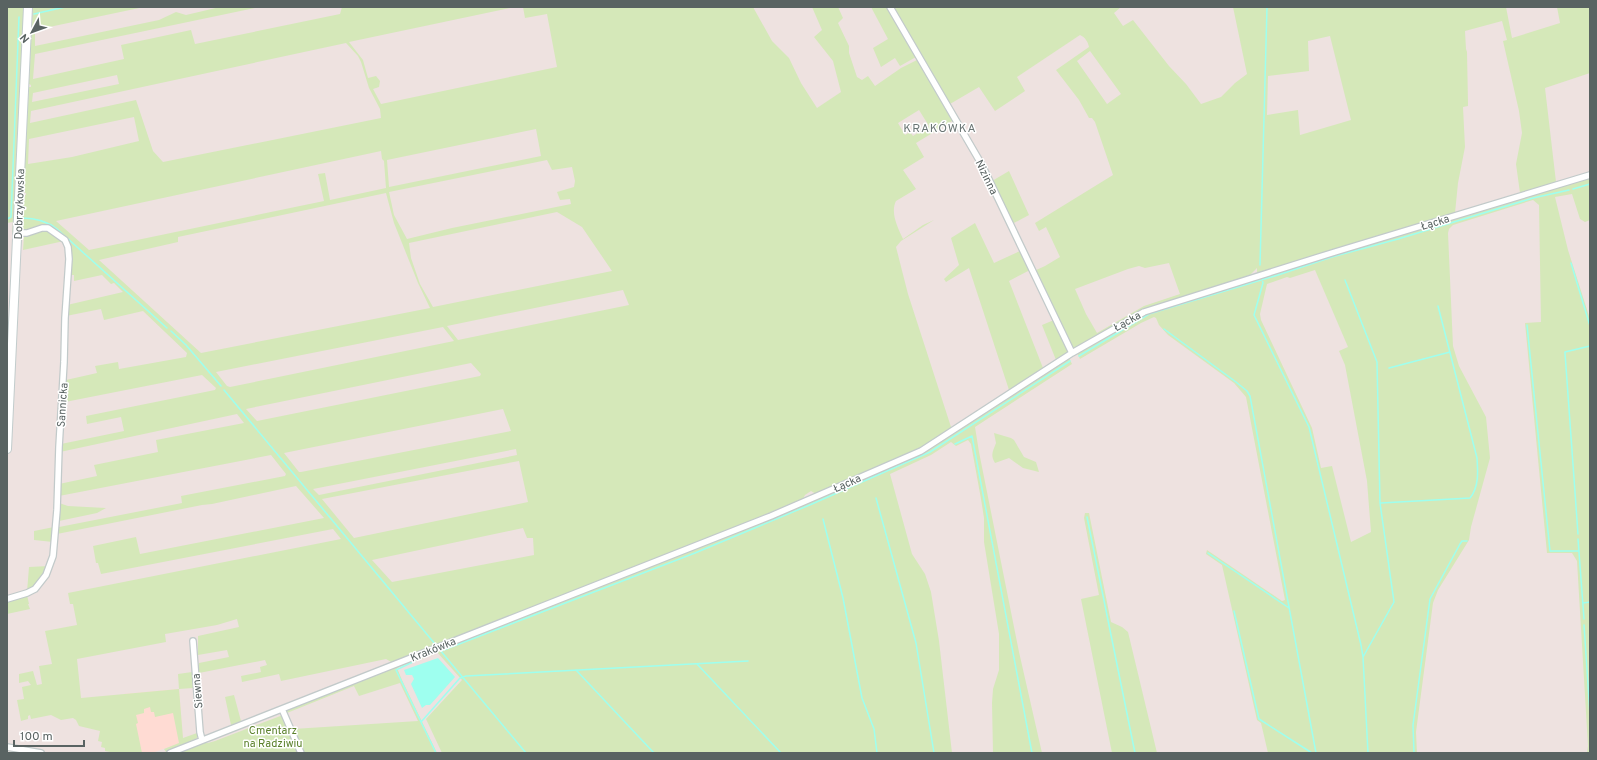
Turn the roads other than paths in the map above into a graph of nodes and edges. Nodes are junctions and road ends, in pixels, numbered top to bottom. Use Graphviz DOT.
graph roads {
  1 [pos="28,7"];
  2 [pos="890,7"];
  3 [pos="1590,175"];
  4 [pos="17,233"];
  5 [pos="10,322"];
  6 [pos="1072,353"];
  7 [pos="7,449"];
  8 [pos="697,545"];
  9 [pos="7,599"];
  10 [pos="193,641"];
  11 [pos="282,708"];
  12 [pos="202,740"];
  13 [pos="7,747"];
  14 [pos="41,753"];
  15 [pos="170,753"];
  16 [pos="301,753"];
  1 -- 4 [label="main road, Dobrzykowska"];
  2 -- 6 [label="street, Nizinna"];
  3 -- 6 [label="street, Łącka"];
  4 -- 5 [label="main road, Dobrzykowska"];
  4 -- 9 [label="street, Sannicka"];
  5 -- 7 [label="main road, Dobrzykowska"];
  6 -- 8 [label="street, Łącka"];
  8 -- 11 [label="street, Krakówka"];
  10 -- 12 [label="street, Siewna"];
  11 -- 12 [label="street, Krakówka"];
  11 -- 16 [label="street"];
  12 -- 15 [label="street, Krakówka"];
  13 -- 14 [label="street"];
}
